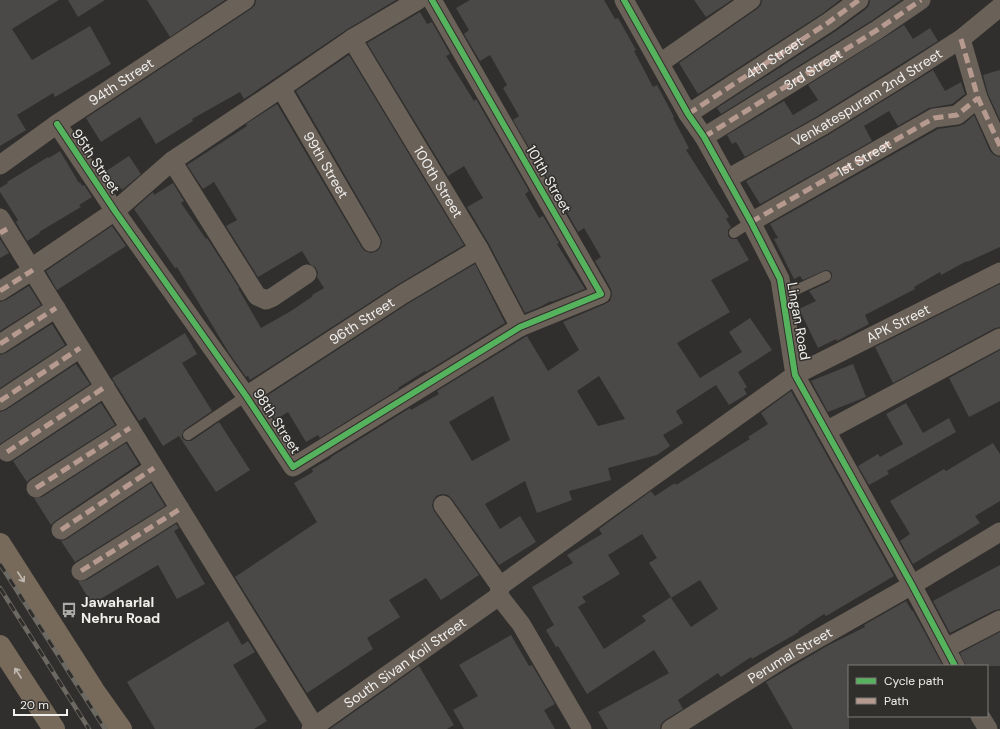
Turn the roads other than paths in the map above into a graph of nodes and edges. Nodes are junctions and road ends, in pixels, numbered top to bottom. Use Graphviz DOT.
graph roads {
  1 [pos="245,0"];
  2 [pos="418,0"];
  3 [pos="432,0"];
  4 [pos="624,0"];
  5 [pos="751,0"];
  6 [pos="859,0"];
  7 [pos="921,0"];
  8 [pos="1000,7"];
  9 [pos="352,39"];
  10 [pos="961,39"];
  11 [pos="660,63"];
  12 [pos="281,88"];
  13 [pos="978,98"];
  14 [pos="688,114"];
  15 [pos="57,124"];
  16 [pos="704,137"];
  17 [pos="1000,146"];
  18 [pos="172,161"];
  19 [pos="0,166"];
  20 [pos="727,179"];
  21 [pos="115,211"];
  22 [pos="751,222"];
  23 [pos="2,227"];
  24 [pos="734,233"];
  25 [pos="371,242"];
  26 [pos="479,249"];
  27 [pos="32,269"];
  28 [pos="1000,272"];
  29 [pos="307,274"];
  30 [pos="826,276"];
  31 [pos="0,291"];
  32 [pos="783,296"];
  33 [pos="56,308"];
  34 [pos="520,327"];
  35 [pos="1000,338"];
  36 [pos="0,344"];
  37 [pos="80,348"];
  38 [pos="795,375"];
  39 [pos="105,387"];
  40 [pos="246,396"];
  41 [pos="0,401"];
  42 [pos="130,428"];
  43 [pos="826,431"];
  44 [pos="188,435"];
  45 [pos="7,452"];
  46 [pos="154,468"];
  47 [pos="36,488"];
  48 [pos="443,505"];
  49 [pos="180,509"];
  50 [pos="60,530"];
  51 [pos="1000,532"];
  52 [pos="0,544"];
  53 [pos="81,571"];
  54 [pos="912,585"];
  55 [pos="499,591"];
  56 [pos="1000,620"];
  57 [pos="0,646"];
  58 [pos="946,648"];
  59 [pos="954,665"];
  60 [pos="981,717"];
  61 [pos="314,728"];
  62 [pos="54,729"];
  63 [pos="121,729"];
  64 [pos="582,729"];
  65 [pos="671,729"];
  66 [pos="988,729"];
  1 -- 15 [label="street, 94th Street"];
  2 -- 9 [label="street, 95th Street"];
  3 -- 34 [label="street, 101th Street"];
  4 -- 11 [label="street, Lingan Road"];
  5 -- 11 [label="street"];
  6 -- 14 [label="street, 4th Street"];
  7 -- 16 [label="street, 3rd Street"];
  8 -- 10 [label="street, Venkatespuram 2nd Street"];
  9 -- 12 [label="street, 95th Street"];
  9 -- 26 [label="street, 100th Street"];
  10 -- 13 [label="street"];
  10 -- 20 [label="street, Venkatespuram 2nd Street"];
  11 -- 14 [label="street, Lingan Road"];
  12 -- 18 [label="street, 95th Street"];
  12 -- 25 [label="street, 99th Street"];
  13 -- 17 [label="street"];
  13 -- 22 [label="street, 1st Street"];
  14 -- 16 [label="street, Lingan Road"];
  15 -- 19 [label="street, 94th Street"];
  15 -- 21 [label="street, 95th Street"];
  16 -- 20 [label="street, Lingan Road"];
  18 -- 21 [label="street, 95th Street"];
  18 -- 29 [label="street"];
  20 -- 22 [label="street, Lingan Road"];
  21 -- 27 [label="street"];
  21 -- 40 [label="street, 98th Street"];
  22 -- 24 [label="lane"];
  22 -- 32 [label="street, Lingan Road"];
  23 -- 27 [label="street"];
  26 -- 34 [label="street, 100th Street"];
  26 -- 40 [label="street, 96th Street"];
  27 -- 31 [label="street"];
  27 -- 33 [label="street"];
  28 -- 38 [label="street, APK Street"];
  30 -- 32 [label="lane"];
  32 -- 38 [label="street, Lingan Road"];
  33 -- 36 [label="street"];
  33 -- 37 [label="street"];
  34 -- 40 [label="street, 98th Street"];
  35 -- 43 [label="street"];
  37 -- 39 [label="street"];
  37 -- 41 [label="street"];
  38 -- 43 [label="street, Lingan Road"];
  38 -- 55 [label="street, APK Street"];
  39 -- 42 [label="street"];
  39 -- 45 [label="street"];
  40 -- 44 [label="lane"];
  42 -- 46 [label="street"];
  42 -- 47 [label="street"];
  43 -- 54 [label="street, Lingan Road"];
  46 -- 49 [label="street"];
  46 -- 50 [label="street"];
  48 -- 55 [label="street"];
  49 -- 53 [label="street"];
  49 -- 61 [label="street"];
  51 -- 54 [label="street, Perumal Street"];
  52 -- 63 [label="main road, one-way"];
  54 -- 58 [label="street, Lingan Road"];
  54 -- 65 [label="street, Perumal Street"];
  55 -- 61 [label="street, South Sivan Koil Street"];
  55 -- 64 [label="street"];
  56 -- 58 [label="street"];
  62 -- 57 [label="main road, one-way"];
  58 -- 59 [label="street, Lingan Road"];
  60 -- 66 [label="street"];
}
